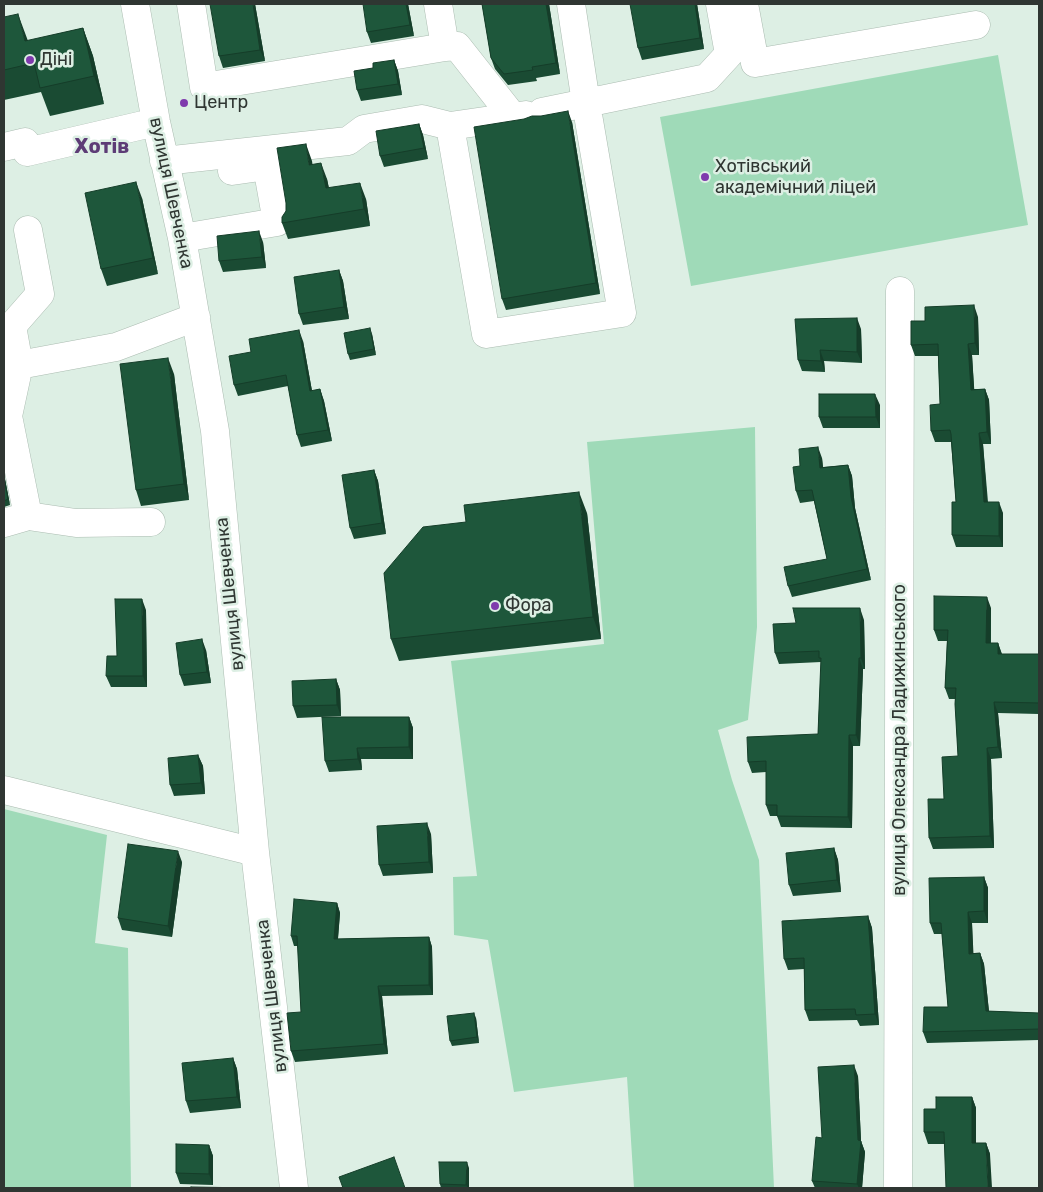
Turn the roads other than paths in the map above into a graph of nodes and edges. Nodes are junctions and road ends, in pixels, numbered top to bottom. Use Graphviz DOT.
graph roads {
  1 [pos="135,4"];
  2 [pos="191,4"];
  3 [pos="438,4"];
  4 [pos="571,4"];
  5 [pos="720,4"];
  6 [pos="744,4"];
  7 [pos="976,25"];
  8 [pos="445,47"];
  9 [pos="586,102"];
  10 [pos="527,115"];
  11 [pos="156,122"];
  12 [pos="450,126"];
  13 [pos="4,147"];
  14 [pos="166,170"];
  15 [pos="28,230"];
  16 [pos="182,238"];
  17 [pos="900,291"];
  18 [pos="196,317"];
  19 [pos="8,324"];
  20 [pos="19,365"];
  21 [pos="16,519"];
  22 [pos="150,522"];
  23 [pos="4,790"];
  24 [pos="255,852"];
  25 [pos="294,1188"];
  26 [pos="898,1188"];
  1 -- 11 [label="street, вулиця Шевченка"];
  2 -- 8 [label="street"];
  3 -- 8 [label="street"];
  4 -- 9 [label="street"];
  5 -- 9 [label="street"];
  6 -- 7 [label="street"];
  8 -- 10 [label="street"];
  9 -- 10 [label="street"];
  9 -- 12 [label="street"];
  10 -- 12 [label="street"];
  11 -- 13 [label="street"];
  11 -- 14 [label="street, вулиця Шевченка"];
  12 -- 14 [label="street"];
  14 -- 16 [label="street, вулиця Шевченка"];
  14 -- 16 [label="street"];
  15 -- 19 [label="street"];
  16 -- 18 [label="street, вулиця Шевченка"];
  17 -- 26 [label="street, вулиця Олександра Ладижинського"];
  18 -- 20 [label="street"];
  18 -- 24 [label="street, вулиця Шевченка"];
  19 -- 20 [label="street"];
  20 -- 21 [label="street"];
  21 -- 22 [label="street"];
  23 -- 24 [label="street"];
  24 -- 25 [label="street, вулиця Шевченка"];
}
